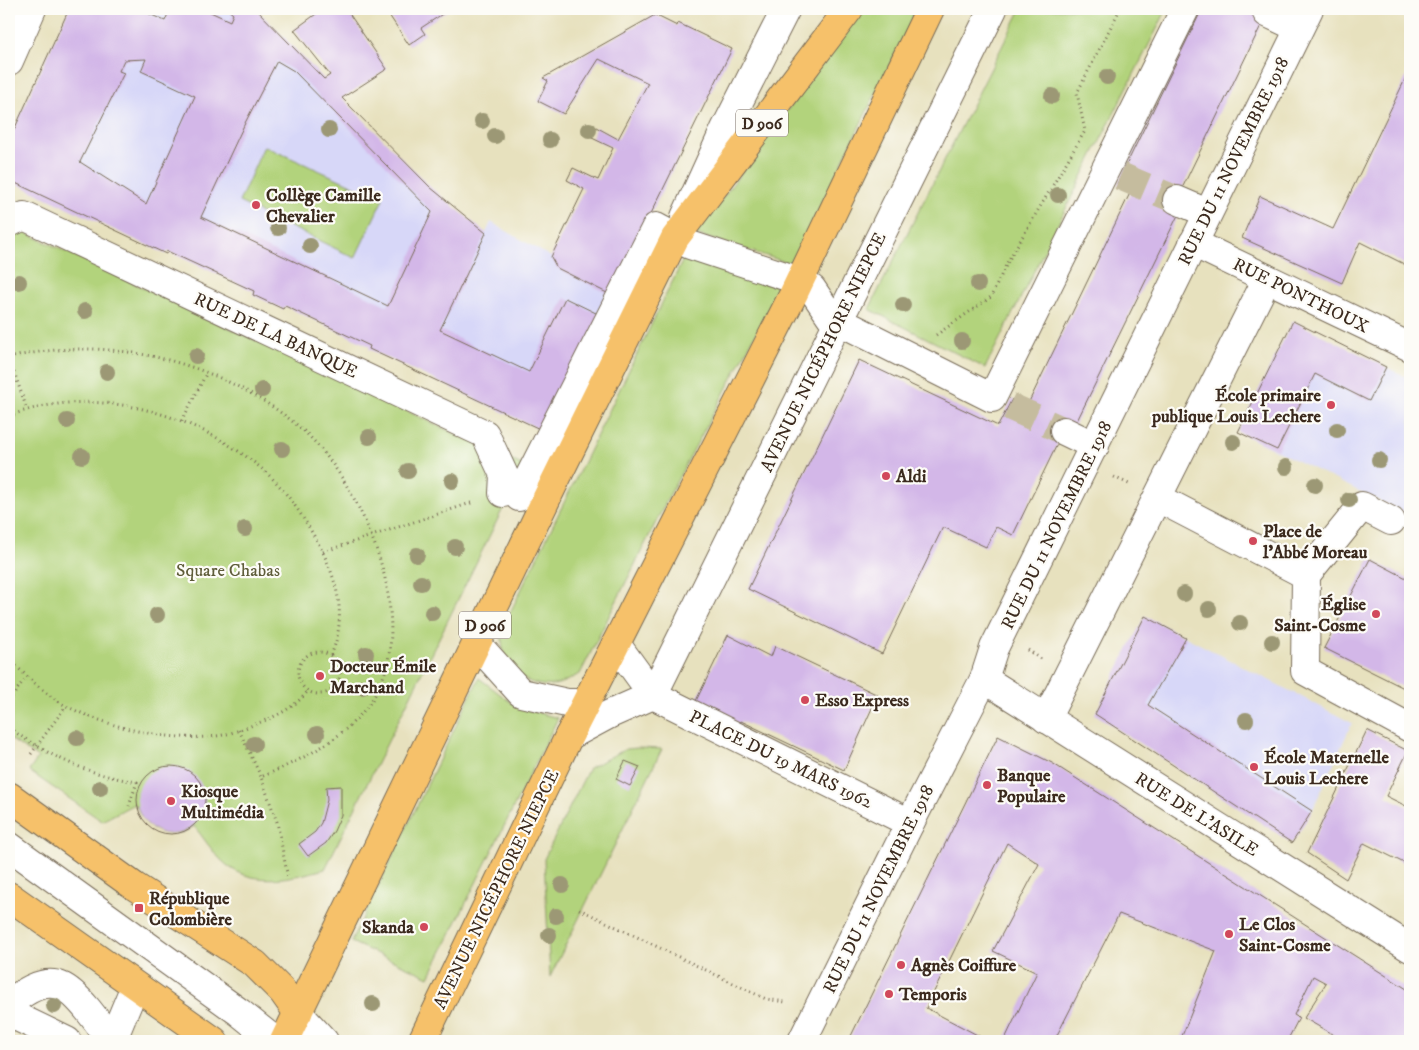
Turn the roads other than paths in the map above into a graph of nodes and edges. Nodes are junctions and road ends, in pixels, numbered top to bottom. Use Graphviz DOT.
graph roads {
  1 [pos="32,9"];
  2 [pos="786,9"];
  3 [pos="849,9"];
  4 [pos="930,9"];
  5 [pos="993,9"];
  6 [pos="1185,9"];
  7 [pos="1267,13"];
  8 [pos="1304,18"];
  9 [pos="9,61"];
  10 [pos="1177,200"];
  11 [pos="1207,214"];
  12 [pos="9,223"];
  13 [pos="675,238"];
  14 [pos="1193,243"];
  15 [pos="1267,279"];
  16 [pos="800,281"];
  17 [pos="838,321"];
  18 [pos="1410,347"];
  19 [pos="1064,430"];
  20 [pos="1091,454"];
  21 [pos="1158,498"];
  22 [pos="1391,521"];
  23 [pos="1306,575"];
  24 [pos="476,643"];
  25 [pos="616,644"];
  26 [pos="984,679"];
  27 [pos="653,695"];
  28 [pos="586,703"];
  29 [pos="1046,720"];
  30 [pos="1410,728"];
  31 [pos="569,736"];
  32 [pos="9,796"];
  33 [pos="910,822"];
  34 [pos="9,846"];
  35 [pos="9,896"];
  36 [pos="1410,948"];
  37 [pos="135,986"];
  38 [pos="9,1004"];
  39 [pos="239,1012"];
  40 [pos="9,1013"];
  41 [pos="298,1013"];
  42 [pos="811,1038"];
  43 [pos="67,1041"];
  44 [pos="110,1041"];
  45 [pos="214,1041"];
  46 [pos="261,1041"];
  47 [pos="275,1041"];
  48 [pos="284,1041"];
  49 [pos="324,1041"];
  50 [pos="422,1041"];
  1 -- 9 [label="street"];
  2 -- 13 [label="street"];
  3 -- 13 [label="main road, D 906"];
  4 -- 16 [label="main road, AVENUE NICÉPHORE NIEPCE"];
  5 -- 17 [label="street, AVENUE NICÉPHORE NIEPCE"];
  6 -- 17 [label="street"];
  7 -- 8 [label="street"];
  8 -- 11 [label="street, RUE DU 11 NOVEMBRE 1918"];
  10 -- 11 [label="street"];
  11 -- 14 [label="street, RUE DU 11 NOVEMBRE 1918"];
  12 -- 13 [label="street, RUE DE LA BANQUE"];
  13 -- 16 [label="street"];
  13 -- 24 [label="main road, D 906"];
  14 -- 15 [label="street, RUE PONTHOUX"];
  14 -- 20 [label="street, RUE DU 11 NOVEMBRE 1918"];
  15 -- 18 [label="street, RUE PONTHOUX"];
  15 -- 21 [label="street"];
  16 -- 17 [label="street"];
  16 -- 25 [label="main road, AVENUE NICÉPHORE NIEPCE"];
  17 -- 27 [label="street, AVENUE NICÉPHORE NIEPCE"];
  19 -- 20 [label="street"];
  20 -- 26 [label="street, RUE DU 11 NOVEMBRE 1918"];
  21 -- 23 [label="street"];
  21 -- 29 [label="street"];
  22 -- 23 [label="street"];
  23 -- 30 [label="street"];
  24 -- 28 [label="street"];
  24 -- 41 [label="main road, D 906"];
  25 -- 27 [label="street"];
  25 -- 28 [label="main road, AVENUE NICÉPHORE NIEPCE"];
  26 -- 29 [label="street, RUE DE L'ASILE"];
  26 -- 33 [label="street, RUE DU 11 NOVEMBRE 1918"];
  27 -- 31 [label="street"];
  27 -- 33 [label="street, PLACE DU 19 MARS 1962"];
  28 -- 31 [label="main road, AVENUE NICÉPHORE NIEPCE"];
  29 -- 36 [label="street, RUE DE L'ASILE"];
  31 -- 50 [label="main road, AVENUE NICÉPHORE NIEPCE"];
  32 -- 41 [label="main road"];
  33 -- 42 [label="street, RUE DU 11 NOVEMBRE 1918"];
  34 -- 39 [label="street"];
  35 -- 37 [label="main road"];
  37 -- 44 [label="street"];
  37 -- 45 [label="main road"];
  38 -- 44 [label="street"];
  39 -- 46 [label="street"];
  39 -- 47 [label="street"];
  40 -- 43 [label="street"];
  41 -- 48 [label="main road, D 906"];
  41 -- 49 [label="street"];
}
